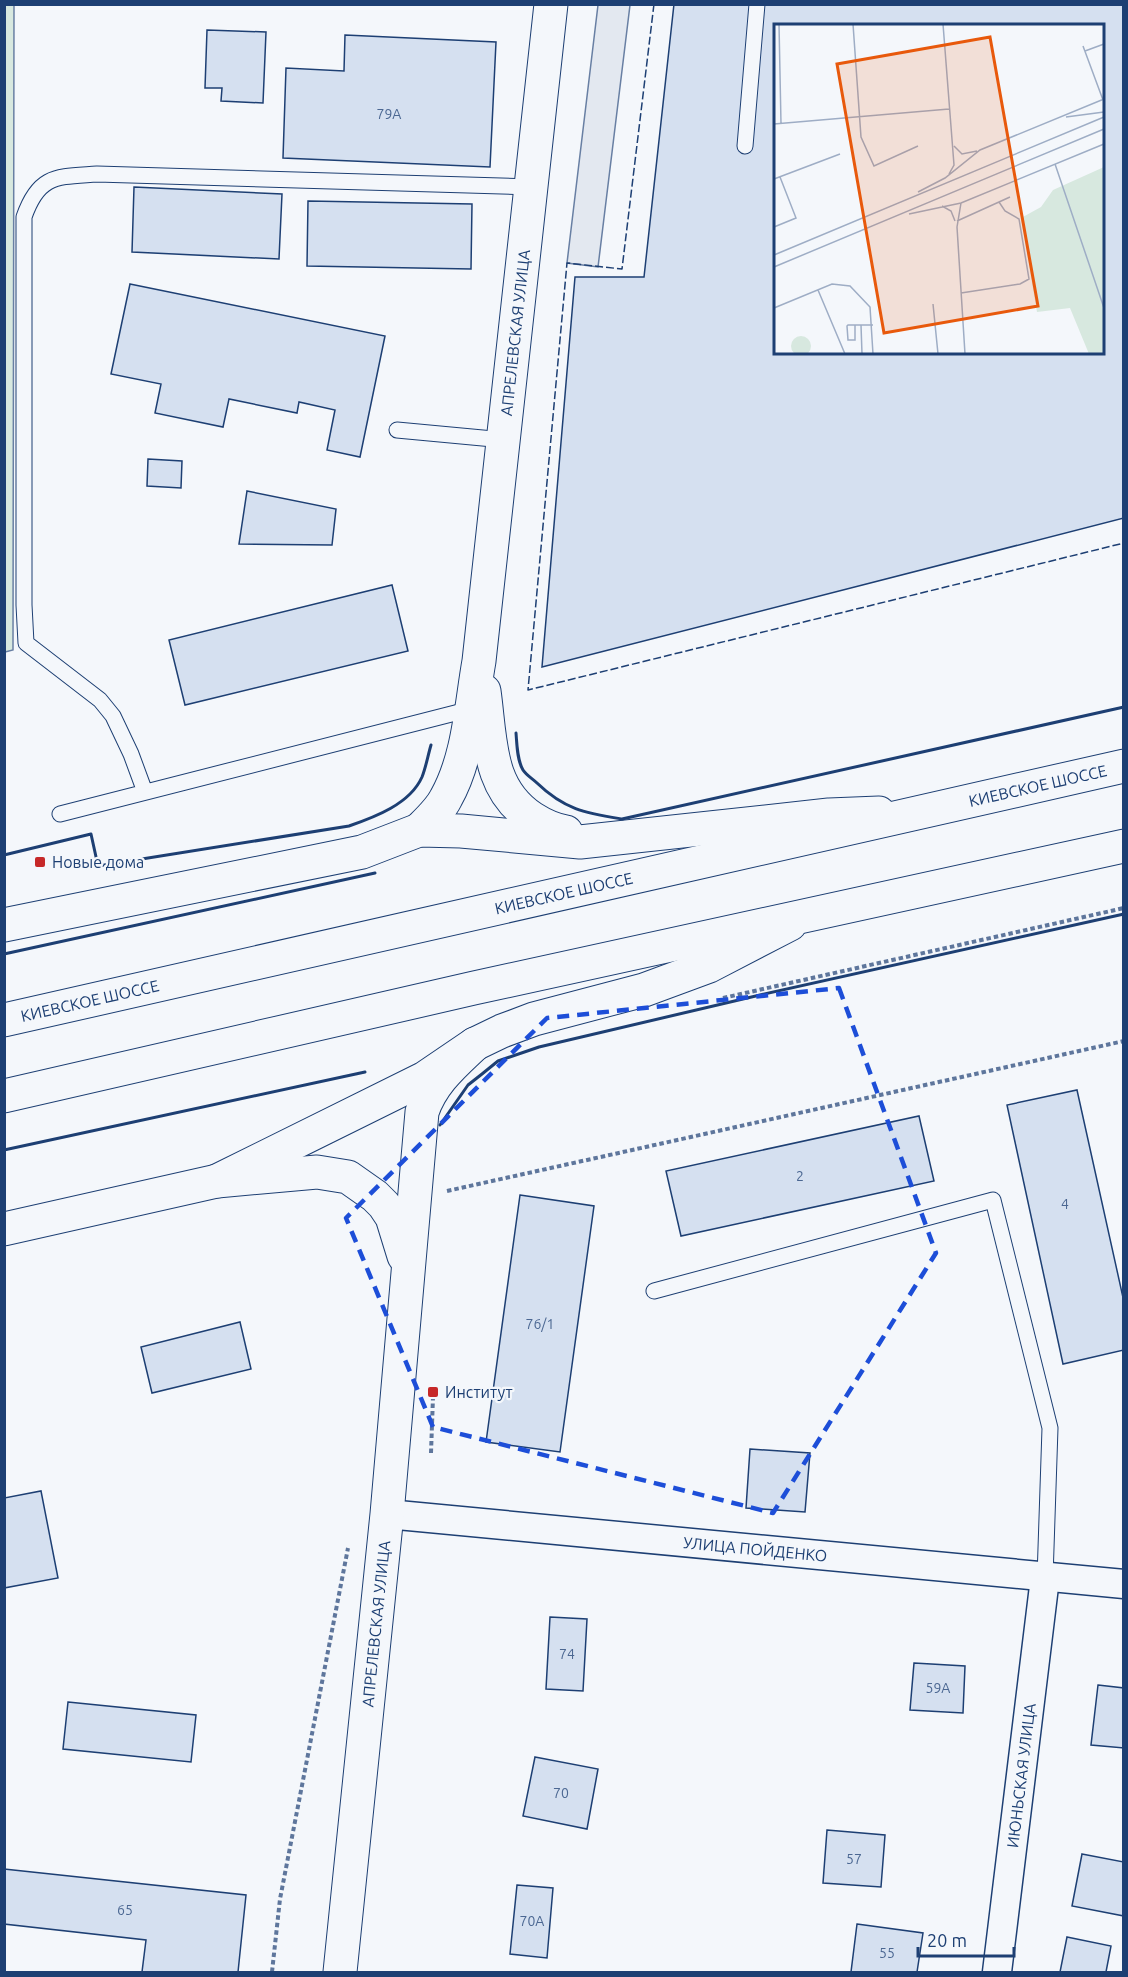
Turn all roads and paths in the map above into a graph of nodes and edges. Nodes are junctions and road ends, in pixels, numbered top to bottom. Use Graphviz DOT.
graph roads {
  1 [pos="551,4"];
  2 [pos="757,4"];
  3 [pos="746,146"];
  4 [pos="532,187"];
  5 [pos="397,430"];
  6 [pos="504,440"];
  7 [pos="479,661"];
  8 [pos="471,710"];
  9 [pos="1124,765"];
  10 [pos="145,792"];
  11 [pos="914,812"];
  12 [pos="60,814"];
  13 [pos="419,830"];
  14 [pos="612,839"];
  15 [pos="1124,846"];
  16 [pos="1124,908"];
  17 [pos="808,915"];
  18 [pos="4,925"];
  19 [pos="712,1000"];
  20 [pos="4,1020"];
  21 [pos="1124,1041"];
  22 [pos="475,1044"];
  23 [pos="4,1096"];
  24 [pos="217,1181"];
  25 [pos="440,1193"];
  26 [pos="4,1229"];
  27 [pos="409,1276"];
  28 [pos="654,1291"];
  29 [pos="433,1392"];
  30 [pos="431,1453"];
  31 [pos="387,1514"];
  32 [pos="350,1538"];
  33 [pos="1045,1578"];
  34 [pos="1124,1584"];
  35 [pos="272,1972"];
  36 [pos="340,1972"];
  37 [pos="997,1972"];
  1 -- 4 [label="main road, АПРЕЛЕВСКАЯ УЛИЦА"];
  2 -- 3 [label="lane"];
  4 -- 6 [label="main road, АПРЕЛЕВСКАЯ УЛИЦА"];
  4 -- 10 [label="lane"];
  5 -- 6 [label="lane"];
  6 -- 7 [label="main road, АПРЕЛЕВСКАЯ УЛИЦА"];
  7 -- 8 [label="main road"];
  7 -- 14 [label="main road"];
  8 -- 10 [label="lane"];
  8 -- 13 [label="main road"];
  9 -- 11 [label="main road, КИЕВСКОЕ ШОССЕ"];
  10 -- 12 [label="lane"];
  11 -- 14 [label="main road"];
  11 -- 20 [label="main road, КИЕВСКОЕ ШОССЕ"];
  13 -- 14 [label="main road"];
  13 -- 18 [label="main road"];
  15 -- 17 [label="main road"];
  16 -- 19 [label="path"];
  17 -- 22 [label="main road"];
  17 -- 23 [label="main road"];
  21 -- 25 [label="path"];
  22 -- 24 [label="main road"];
  22 -- 27 [label="main road, АПРЕЛЕВСКАЯ УЛИЦА"];
  24 -- 26 [label="main road"];
  24 -- 27 [label="main road"];
  27 -- 31 [label="main road, АПРЕЛЕВСКАЯ УЛИЦА"];
  28 -- 33 [label="lane"];
  29 -- 30 [label="path"];
  31 -- 33 [label="street, УЛИЦА ПОЙДЕНКО"];
  31 -- 36 [label="main road, АПРЕЛЕВСКАЯ УЛИЦА"];
  32 -- 35 [label="path"];
  33 -- 34 [label="street, УЛИЦА ПОЙДЕНКО"];
  33 -- 37 [label="street, ИЮНЬСКАЯ УЛИЦА"];
}
